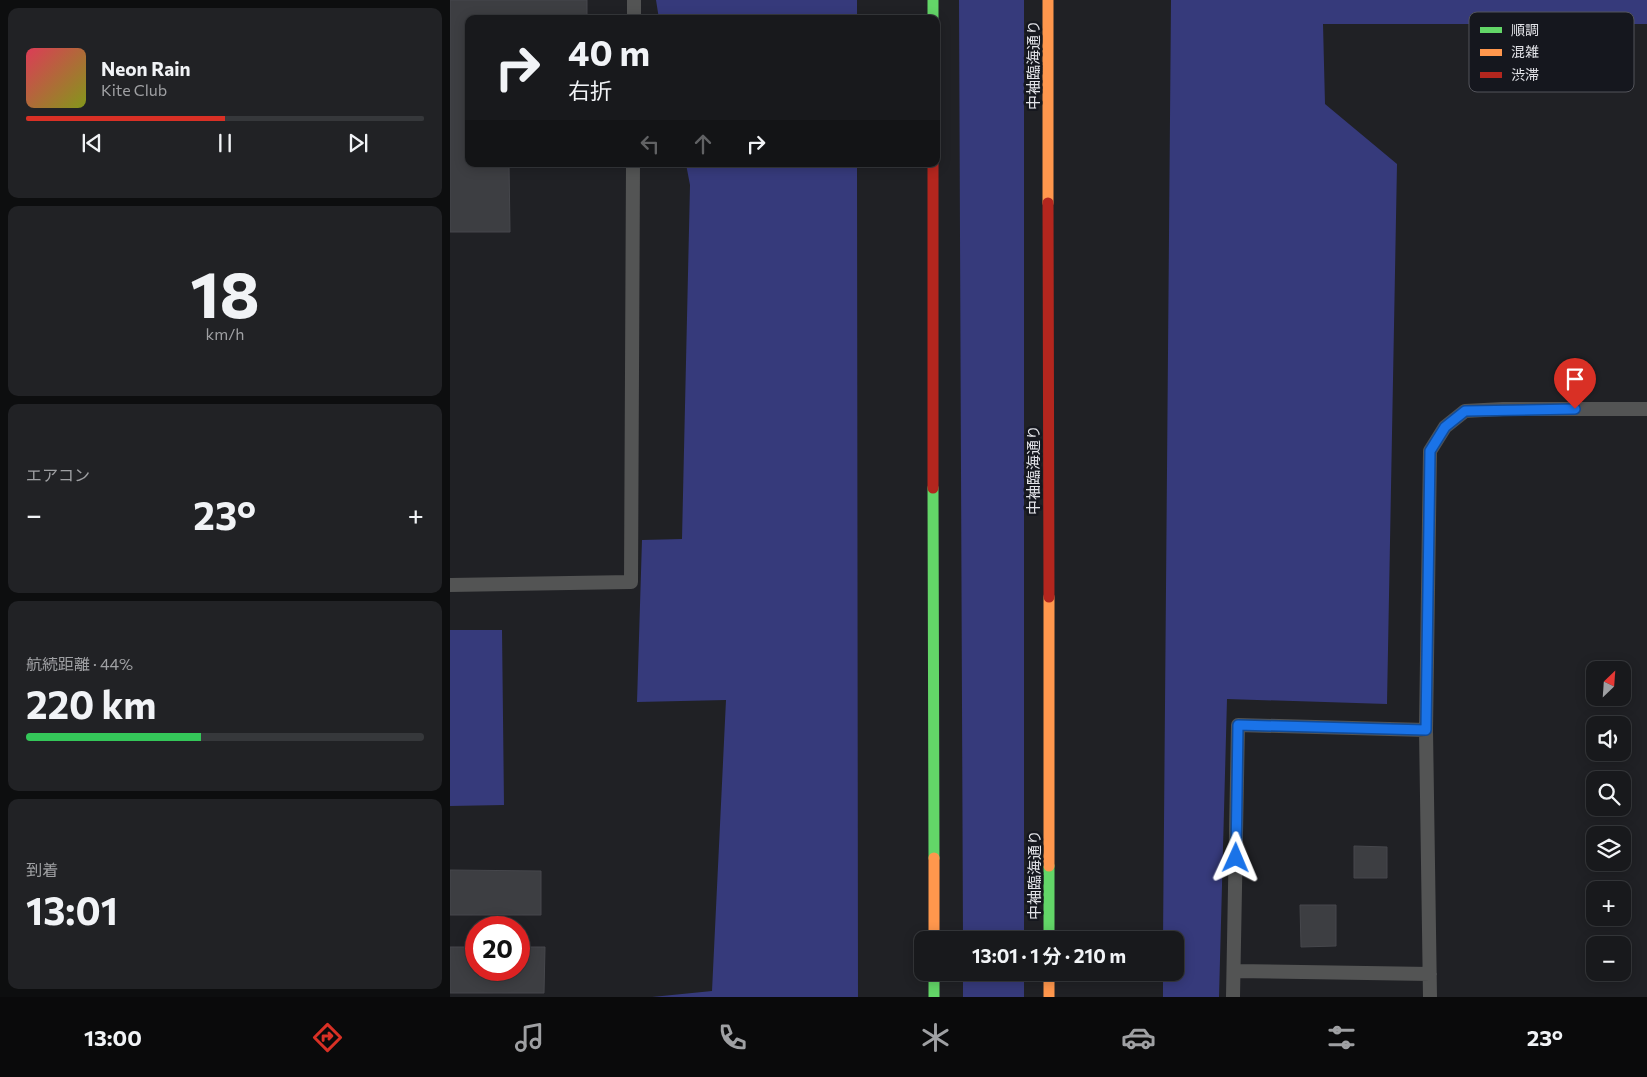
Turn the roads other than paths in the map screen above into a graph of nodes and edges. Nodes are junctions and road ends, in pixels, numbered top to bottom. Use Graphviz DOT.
graph roads {
  1 [pos="634,0"];
  2 [pos="933,0"];
  3 [pos="1048,0"];
  4 [pos="634,15"];
  5 [pos="933,15"];
  6 [pos="633,167"];
  7 [pos="933,167"];
  8 [pos="1647,409"];
  9 [pos="450,585"];
  10 [pos="1426,730"];
  11 [pos="934,931"];
  12 [pos="1049,931"];
  13 [pos="1234,971"];
  14 [pos="1430,974"];
  15 [pos="934,981"];
  16 [pos="1049,981"];
  17 [pos="934,997"];
  18 [pos="1049,997"];
  19 [pos="1233,997"];
  20 [pos="1430,997"];
  1 -- 4 [label="lane"];
  2 -- 5 [label="street"];
  3 -- 12 [label="street, 中袖臨海通り"];
  6 -- 9 [label="lane"];
  7 -- 11 [label="street"];
  8 -- 10 [label="lane"];
  10 -- 13 [label="lane"];
  10 -- 14 [label="lane"];
  13 -- 14 [label="lane"];
  13 -- 19 [label="lane"];
  14 -- 20 [label="lane"];
  15 -- 17 [label="street"];
  16 -- 18 [label="street"];
}
